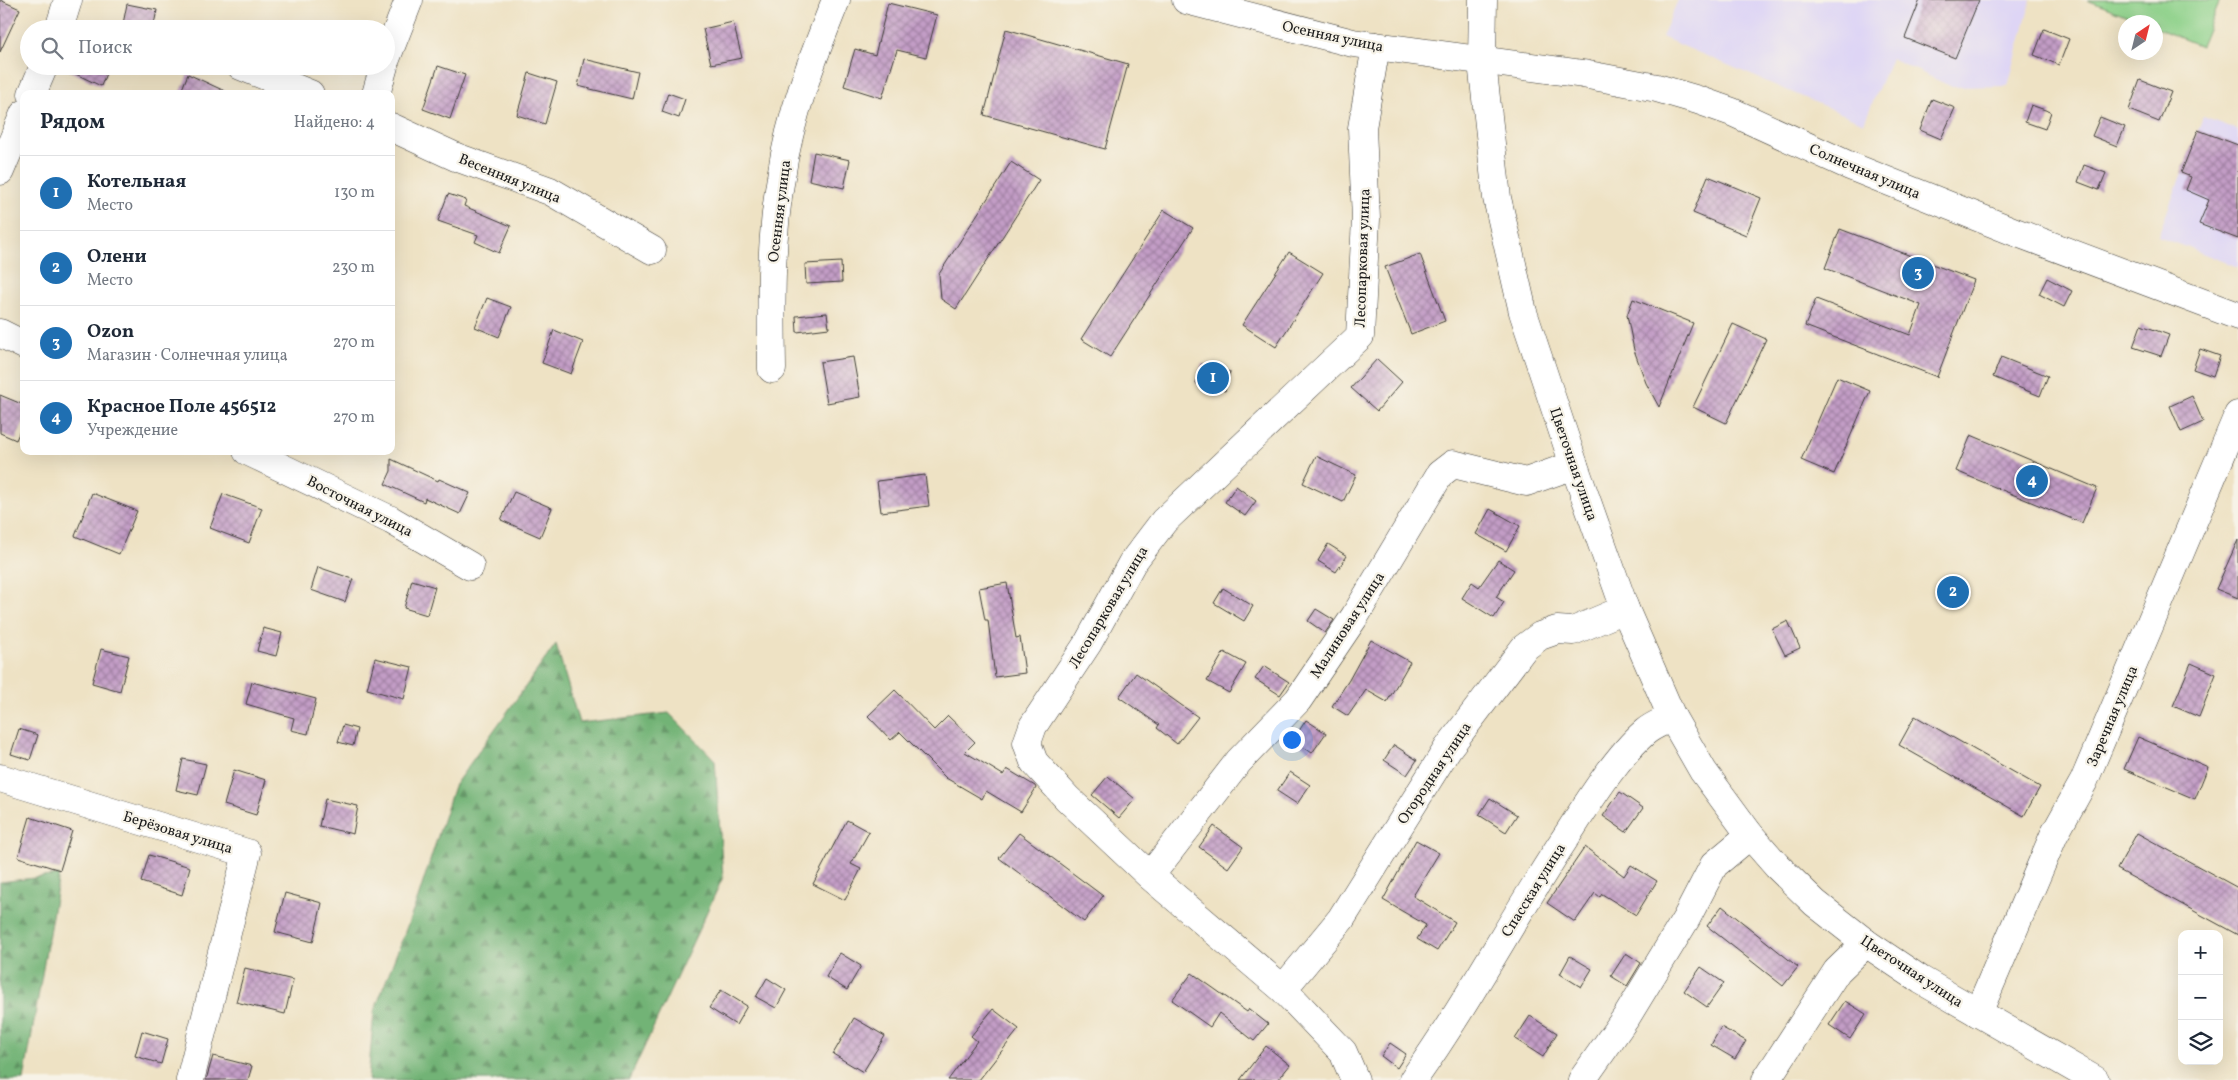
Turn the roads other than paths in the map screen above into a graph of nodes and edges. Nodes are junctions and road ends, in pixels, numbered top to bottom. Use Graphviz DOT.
graph roads {
  1 [pos="68,0"];
  2 [pos="409,0"];
  3 [pos="836,0"];
  4 [pos="1186,0"];
  5 [pos="1484,0"];
  6 [pos="62,20"];
  7 [pos="395,36"];
  8 [pos="1376,46"];
  9 [pos="1482,62"];
  10 [pos="40,75"];
  11 [pos="263,75"];
  12 [pos="381,75"];
  13 [pos="34,90"];
  14 [pos="300,90"];
  15 [pos="377,90"];
  16 [pos="20,124"];
  17 [pos="395,129"];
  18 [pos="0,171"];
  19 [pos="652,250"];
  20 [pos="2238,316"];
  21 [pos="0,334"];
  22 [pos="20,343"];
  23 [pos="772,369"];
  24 [pos="2238,415"];
  25 [pos="256,455"];
  26 [pos="1574,465"];
  27 [pos="470,566"];
  28 [pos="1625,609"];
  29 [pos="1672,717"];
  30 [pos="0,778"];
  31 [pos="1750,835"];
  32 [pos="1150,876"];
  33 [pos="1866,943"];
  34 [pos="1283,989"];
  35 [pos="1978,1013"];
  36 [pos="2088,1078"];
  37 [pos="190,1080"];
  38 [pos="1355,1080"];
  39 [pos="1413,1080"];
  40 [pos="1582,1080"];
  41 [pos="1766,1080"];
  1 -- 6 [label="street"];
  2 -- 7 [label="street"];
  3 -- 23 [label="street, Осенняя улица"];
  4 -- 8 [label="street, Осенняя улица"];
  5 -- 9 [label="street, Цветочная улица"];
  8 -- 9 [label="street, Осенняя улица"];
  8 -- 32 [label="street, Лесопарковая улица"];
  9 -- 20 [label="street, Солнечная улица"];
  9 -- 26 [label="street, Цветочная улица"];
  10 -- 13 [label="street"];
  11 -- 14 [label="street"];
  12 -- 15 [label="street"];
  16 -- 18 [label="street"];
  17 -- 19 [label="street, Весенняя улица"];
  21 -- 22 [label="street"];
  24 -- 35 [label="street, Заречная улица"];
  25 -- 27 [label="street, Восточная улица"];
  26 -- 28 [label="street, Цветочная улица"];
  26 -- 32 [label="street, Малиновая улица"];
  28 -- 29 [label="street, Цветочная улица"];
  28 -- 34 [label="street, Огородная улица"];
  29 -- 31 [label="street, Цветочная улица"];
  29 -- 39 [label="street, Спасская улица"];
  30 -- 37 [label="street, Берёзовая улица"];
  31 -- 33 [label="street, Цветочная улица"];
  31 -- 40 [label="street"];
  32 -- 34 [label="street, Лесопарковая улица"];
  33 -- 35 [label="street, Цветочная улица"];
  33 -- 41 [label="street"];
  34 -- 38 [label="street, Лесопарковая улица"];
  35 -- 36 [label="street, Цветочная улица"];
}
